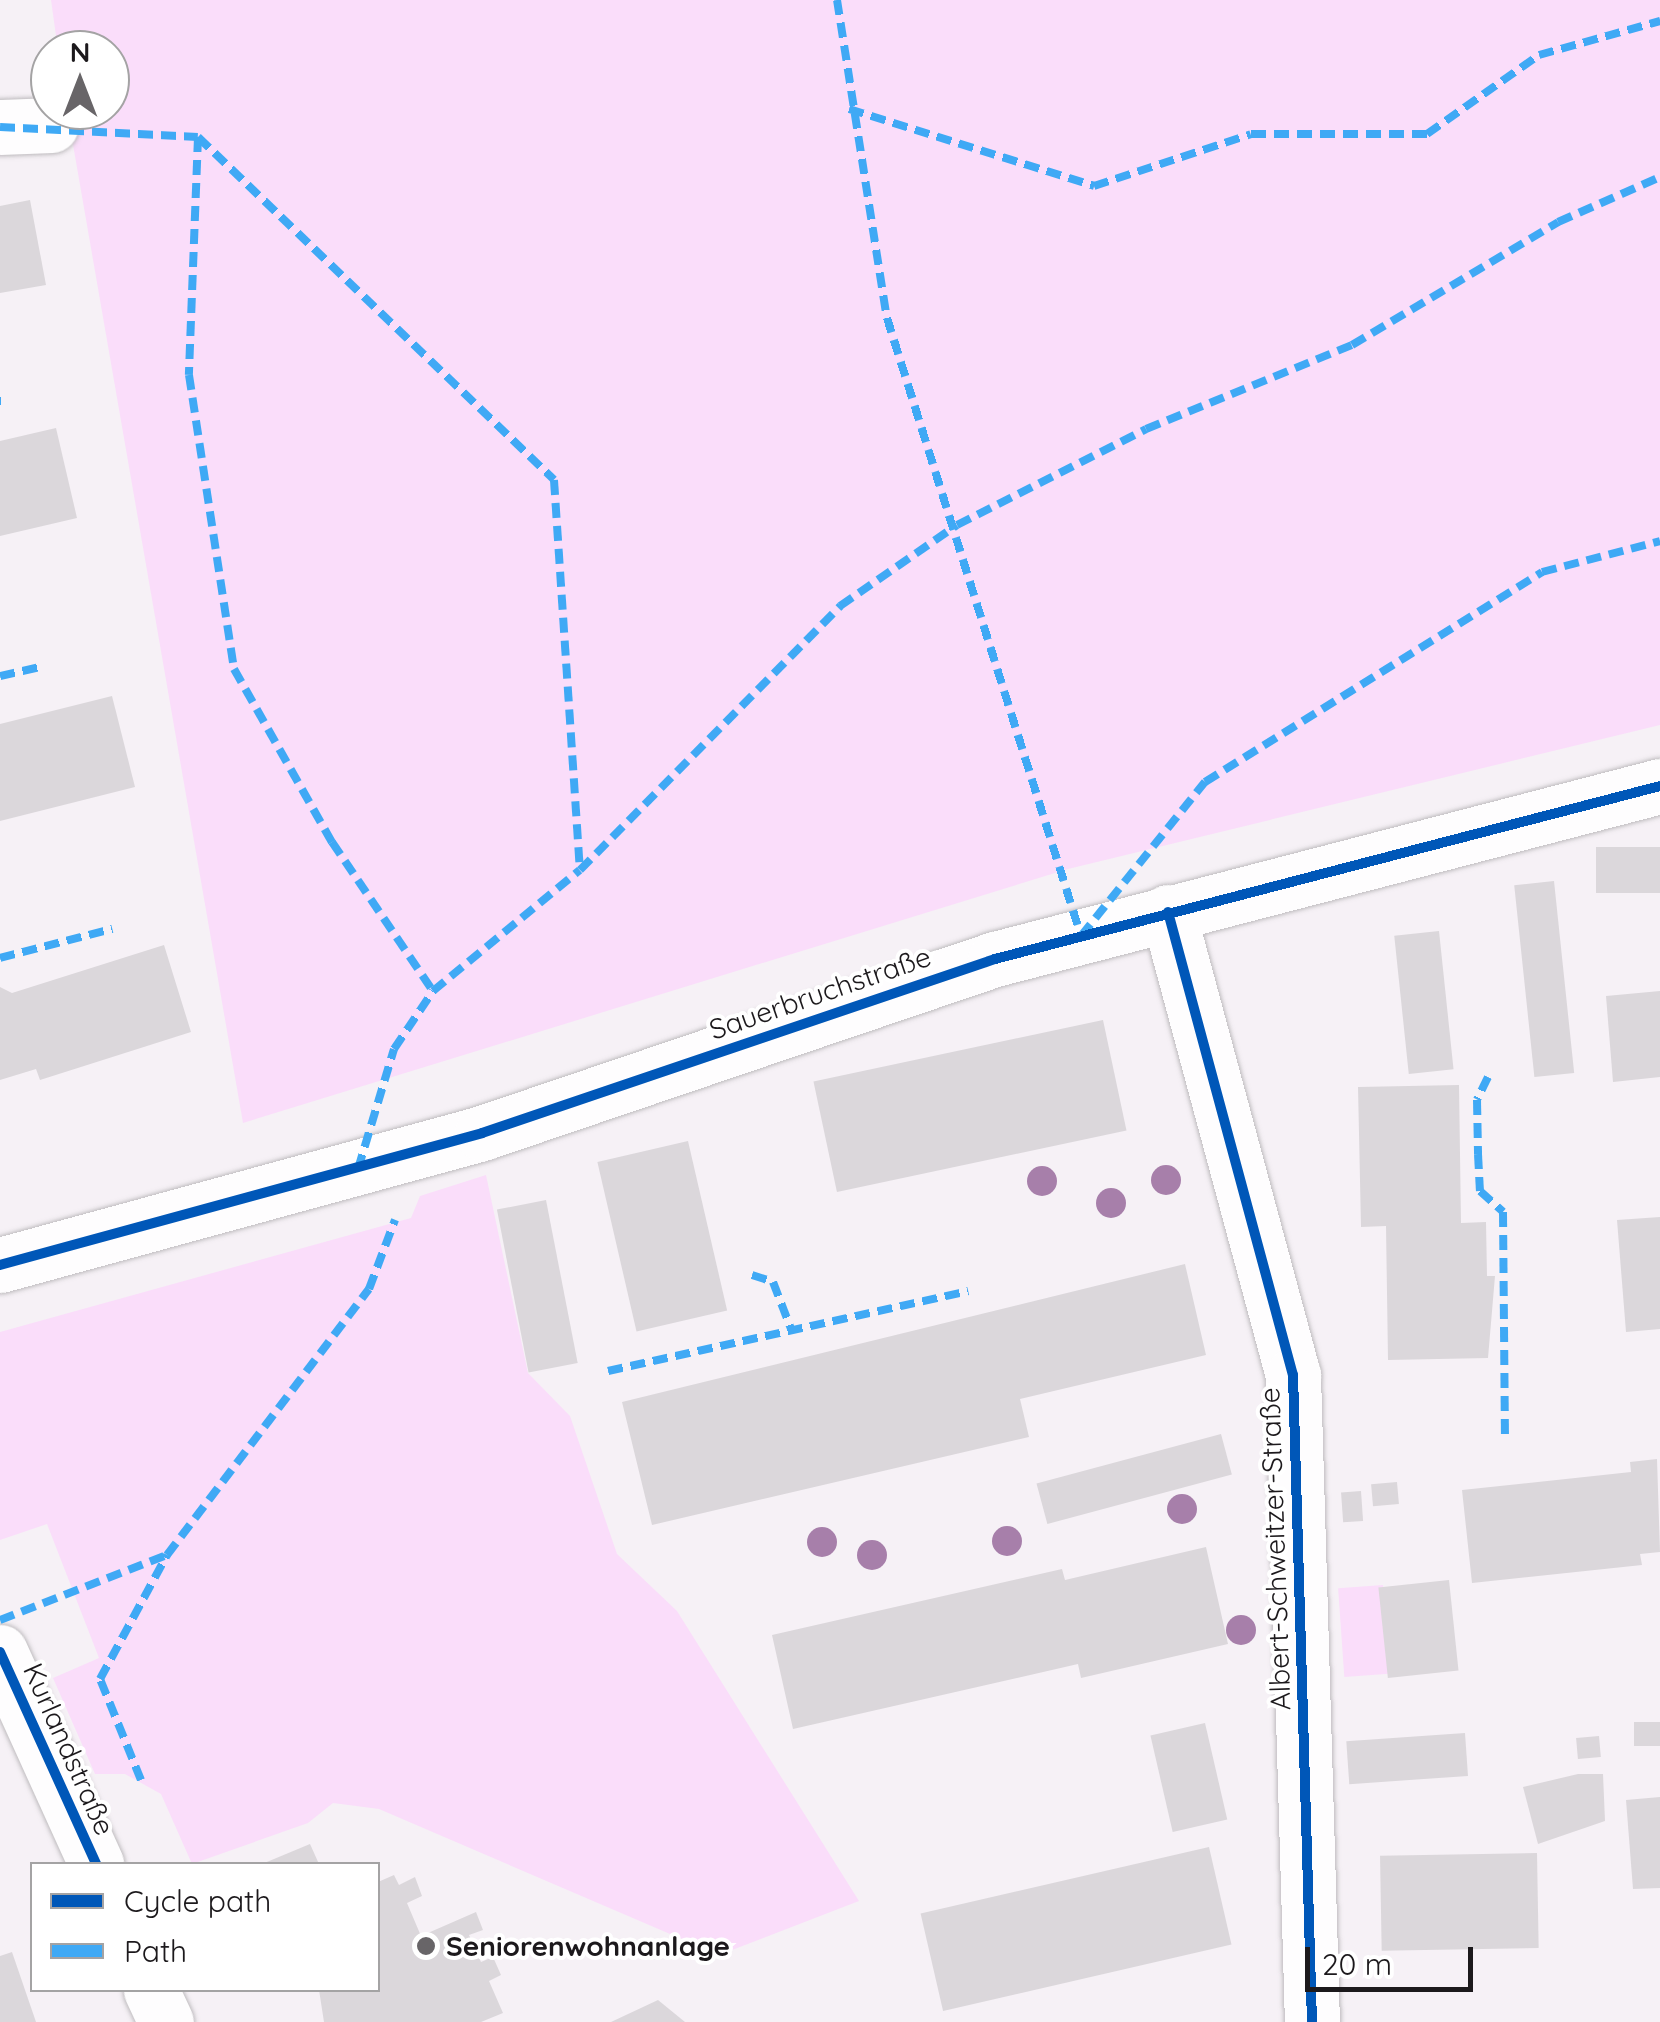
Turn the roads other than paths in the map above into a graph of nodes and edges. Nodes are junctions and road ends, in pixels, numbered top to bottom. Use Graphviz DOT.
graph roads {
  1 [pos="1660,786"];
  2 [pos="1168,912"];
  3 [pos="0,1264"];
  4 [pos="0,1652"];
  5 [pos="95,1862"];
  6 [pos="153,1992"];
  7 [pos="166,2022"];
  8 [pos="1312,2022"];
  1 -- 2 [label="street, Sauerbruchstraße"];
  2 -- 3 [label="street, Sauerbruchstraße"];
  2 -- 8 [label="street, Albert-Schweitzer-Straße"];
  4 -- 5 [label="street, Kurlandstraße"];
  6 -- 7 [label="street"];
}
